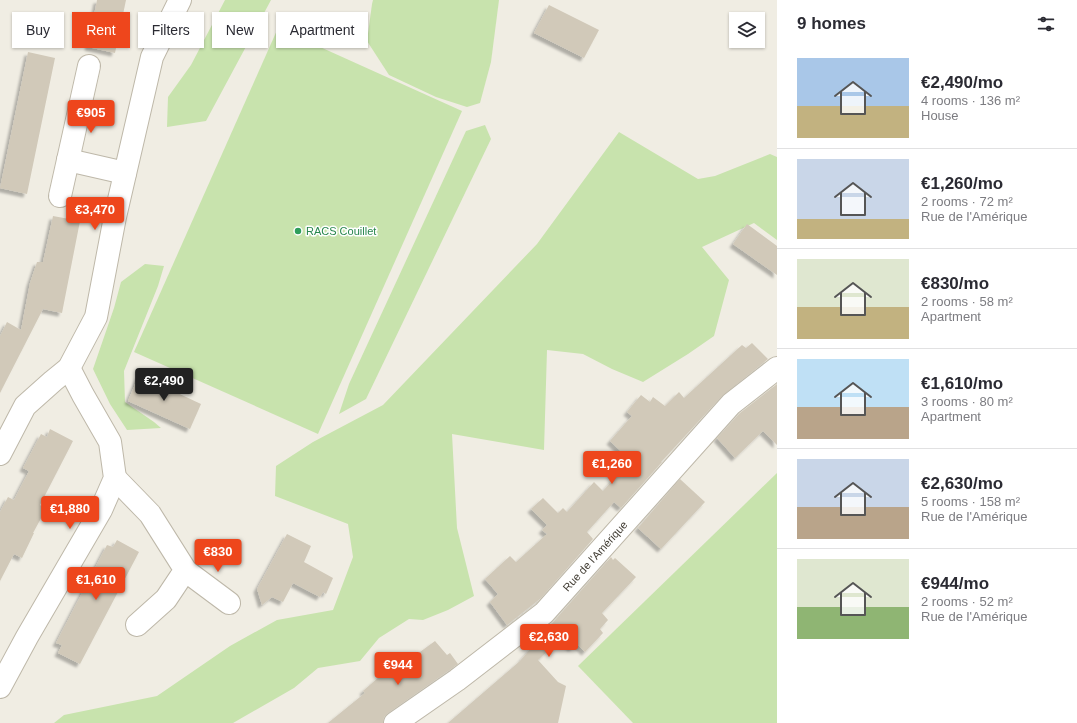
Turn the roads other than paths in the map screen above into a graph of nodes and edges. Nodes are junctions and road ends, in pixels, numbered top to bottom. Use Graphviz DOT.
graph roads {
  1 [pos="180,0"];
  2 [pos="89,66"];
  3 [pos="68,160"];
  4 [pos="125,173"];
  5 [pos="60,196"];
  6 [pos="69,368"];
  7 [pos="777,368"];
  8 [pos="0,454"];
  9 [pos="115,478"];
  10 [pos="186,571"];
  11 [pos="228,603"];
  12 [pos="137,625"];
  13 [pos="0,687"];
  14 [pos="395,723"];
  1 -- 4 [label="street"];
  2 -- 3 [label="street"];
  3 -- 4 [label="street"];
  3 -- 5 [label="street"];
  4 -- 6 [label="street"];
  6 -- 8 [label="street"];
  6 -- 9 [label="street"];
  7 -- 14 [label="street, Rue de l'Amérique"];
  9 -- 10 [label="street"];
  9 -- 13 [label="street"];
  10 -- 11 [label="street"];
  10 -- 12 [label="street"];
}
